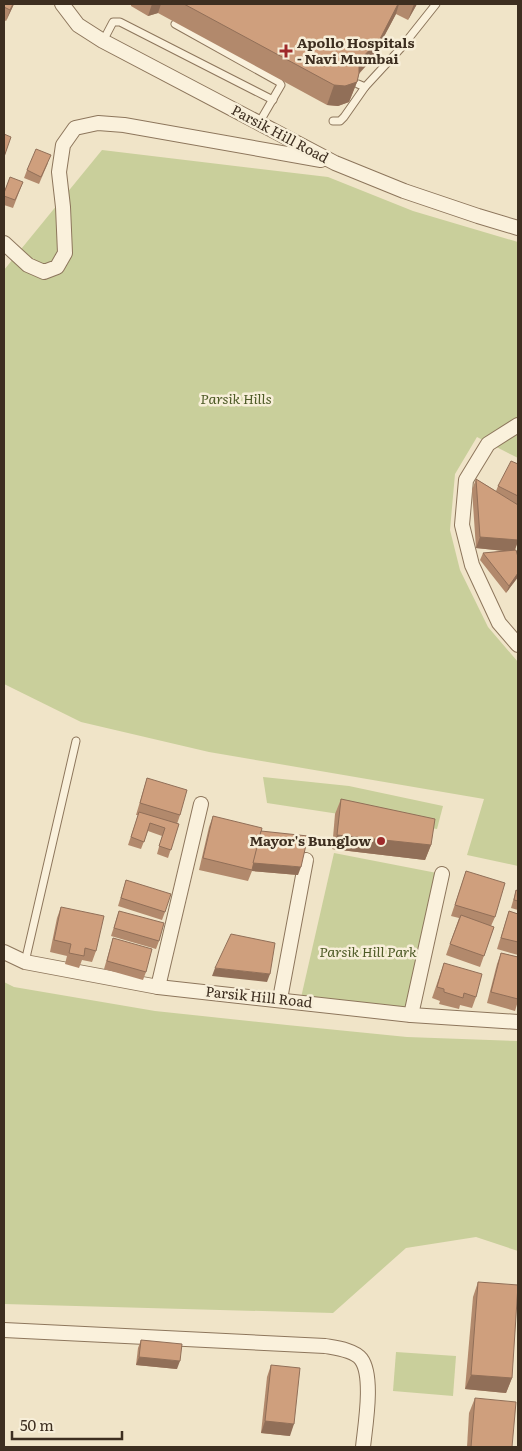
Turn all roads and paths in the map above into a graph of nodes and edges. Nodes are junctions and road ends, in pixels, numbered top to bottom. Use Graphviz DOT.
graph roads {
  1 [pos="62,4"];
  2 [pos="436,4"];
  3 [pos="175,24"];
  4 [pos="102,41"];
  5 [pos="358,84"];
  6 [pos="365,87"];
  7 [pos="273,100"];
  8 [pos="333,121"];
  9 [pos="259,123"];
  10 [pos="334,163"];
  11 [pos="518,228"];
  12 [pos="4,243"];
  13 [pos="518,425"];
  14 [pos="518,645"];
  15 [pos="76,741"];
  16 [pos="201,804"];
  17 [pos="306,860"];
  18 [pos="442,874"];
  19 [pos="4,952"];
  20 [pos="25,962"];
  21 [pos="158,987"];
  22 [pos="280,999"];
  23 [pos="411,1015"];
  24 [pos="518,1022"];
  25 [pos="4,1330"];
  26 [pos="363,1447"];
  1 -- 4 [label="street, Parsik Hill Road"];
  2 -- 6 [label="lane"];
  3 -- 7 [label="lane"];
  4 -- 7 [label="lane"];
  4 -- 9 [label="street, Parsik Hill Road"];
  5 -- 6 [label="lane"];
  6 -- 8 [label="lane"];
  7 -- 9 [label="lane"];
  9 -- 10 [label="street, Parsik Hill Road"];
  10 -- 11 [label="street, Parsik Hill Road"];
  10 -- 12 [label="street"];
  13 -- 14 [label="street"];
  15 -- 20 [label="lane"];
  16 -- 21 [label="street"];
  17 -- 22 [label="street"];
  18 -- 23 [label="street"];
  19 -- 20 [label="street, Parsik Hill Road"];
  20 -- 21 [label="street, Parsik Hill Road"];
  21 -- 22 [label="street, Parsik Hill Road"];
  22 -- 23 [label="street, Parsik Hill Road"];
  23 -- 24 [label="street, Parsik Hill Road"];
  25 -- 26 [label="street"];
}
